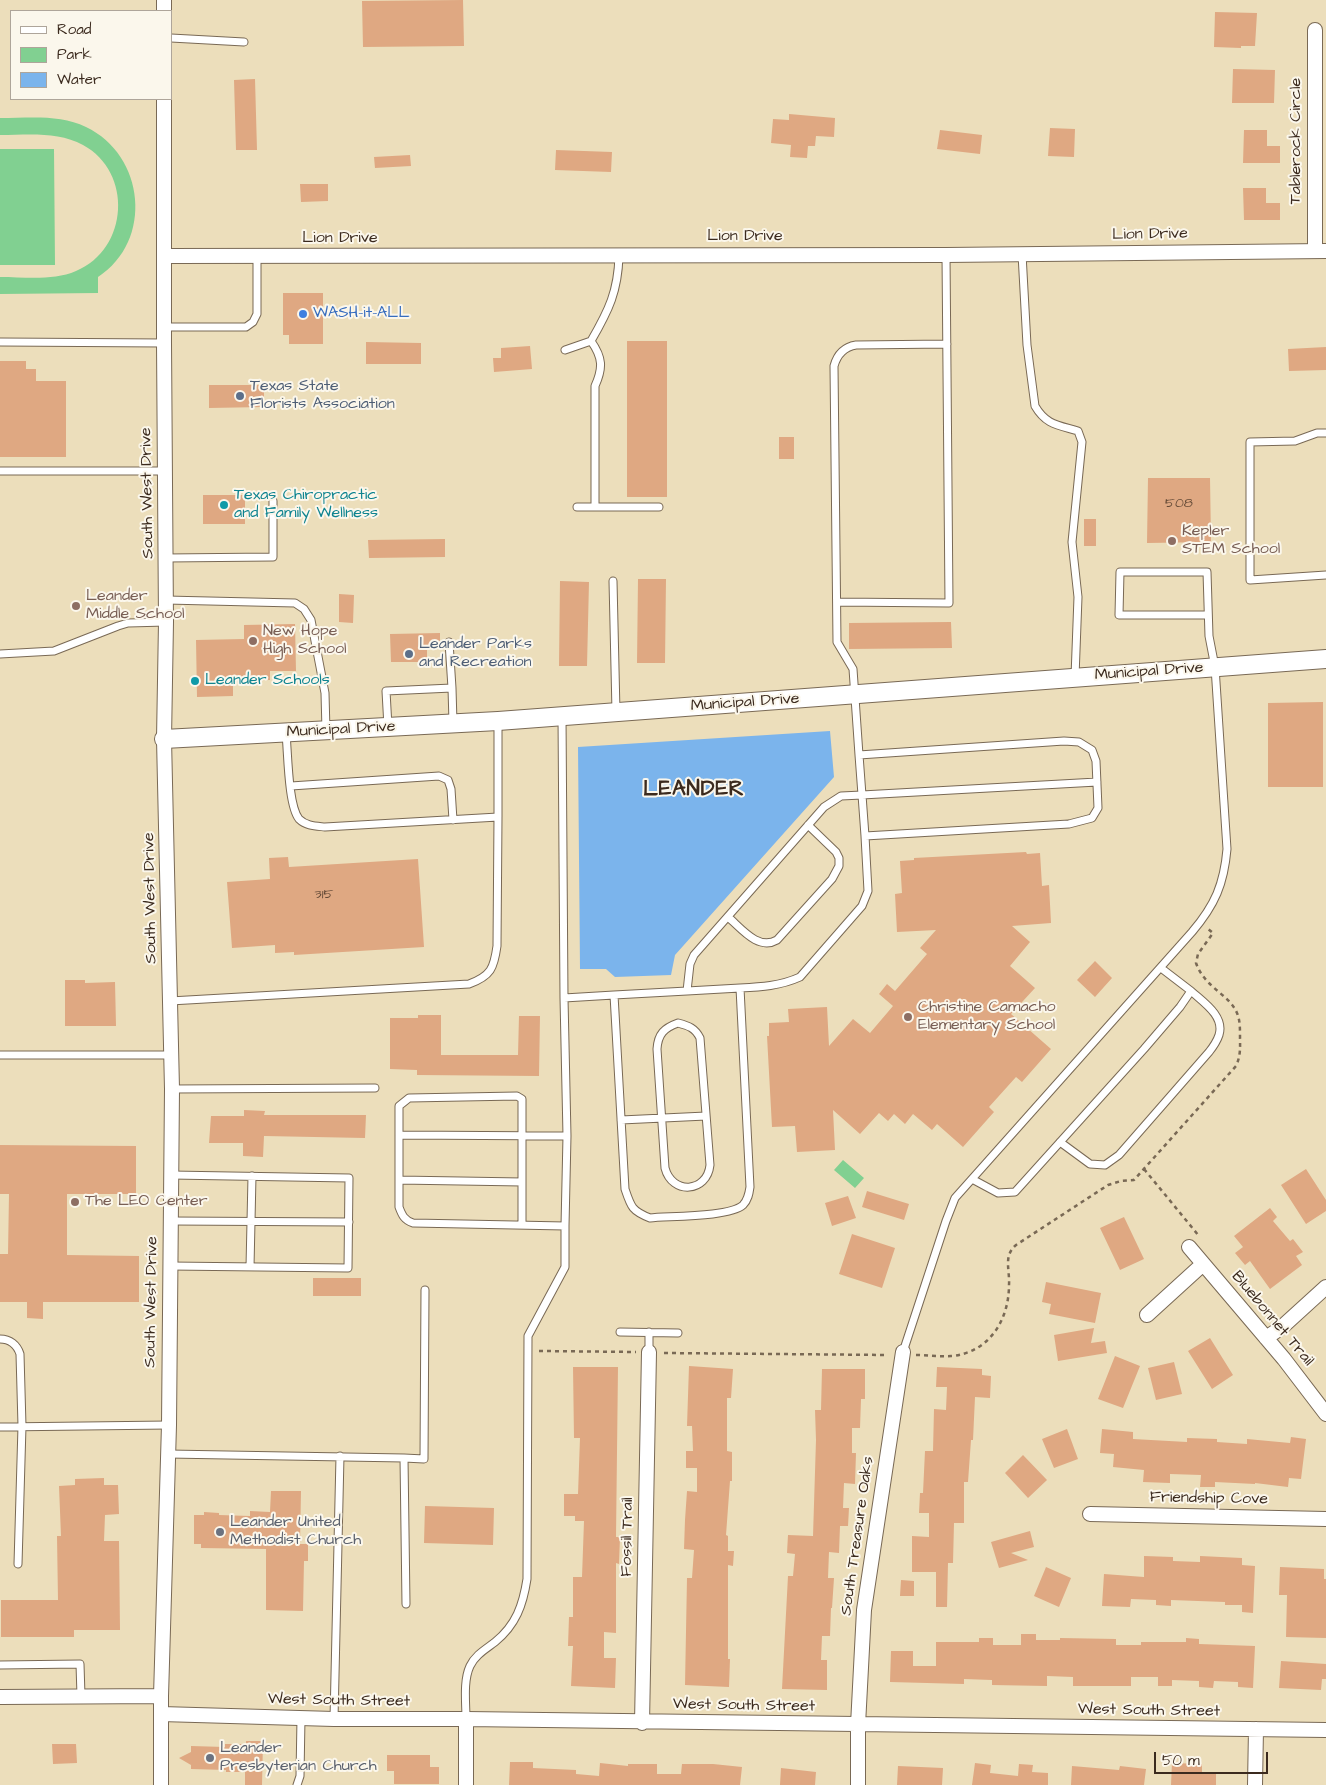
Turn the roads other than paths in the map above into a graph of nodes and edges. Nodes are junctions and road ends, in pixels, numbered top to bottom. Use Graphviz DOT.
graph roads {
  1 [pos="1315,30"];
  2 [pos="172,38"];
  3 [pos="244,42"];
  4 [pos="164,100"];
  5 [pos="1320,251"];
  6 [pos="1022,254"];
  7 [pos="946,255"];
  8 [pos="164,256"];
  9 [pos="257,256"];
  10 [pos="619,256"];
  11 [pos="164,327"];
  12 [pos="592,341"];
  13 [pos="0,342"];
  14 [pos="164,343"];
  15 [pos="947,344"];
  16 [pos="565,350"];
  17 [pos="1326,433"];
  18 [pos="0,471"];
  19 [pos="165,471"];
  20 [pos="273,501"];
  21 [pos="594,507"];
  22 [pos="659,507"];
  23 [pos="577,508"];
  24 [pos="166,558"];
  25 [pos="1326,575"];
  26 [pos="613,581"];
  27 [pos="166,600"];
  28 [pos="837,602"];
  29 [pos="1208,616"];
  30 [pos="166,622"];
  31 [pos="450,642"];
  32 [pos="0,654"];
  33 [pos="1326,659"];
  34 [pos="1215,667"];
  35 [pos="1075,678"];
  36 [pos="452,688"];
  37 [pos="855,695"];
  38 [pos="616,712"];
  39 [pos="562,716"];
  40 [pos="498,721"];
  41 [pos="453,724"];
  42 [pos="388,728"];
  43 [pos="326,731"];
  44 [pos="286,734"];
  45 [pos="164,739"];
  46 [pos="859,755"];
  47 [pos="1098,782"];
  48 [pos="291,786"];
  49 [pos="862,795"];
  50 [pos="498,817"];
  51 [pos="453,820"];
  52 [pos="808,825"];
  53 [pos="865,836"];
  54 [pos="728,916"];
  55 [pos="1161,968"];
  56 [pos="740,988"];
  57 [pos="687,991"];
  58 [pos="1191,991"];
  59 [pos="614,996"];
  60 [pos="564,998"];
  61 [pos="170,1001"];
  62 [pos="0,1054"];
  63 [pos="171,1055"];
  64 [pos="375,1088"];
  65 [pos="172,1089"];
  66 [pos="706,1116"];
  67 [pos="662,1118"];
  68 [pos="621,1120"];
  69 [pos="399,1135"];
  70 [pos="522,1136"];
  71 [pos="567,1136"];
  72 [pos="1060,1142"];
  73 [pos="171,1175"];
  74 [pos="252,1176"];
  75 [pos="972,1179"];
  76 [pos="399,1180"];
  77 [pos="522,1182"];
  78 [pos="171,1221"];
  79 [pos="251,1222"];
  80 [pos="348,1222"];
  81 [pos="522,1226"];
  82 [pos="565,1226"];
  83 [pos="1189,1247"];
  84 [pos="1204,1264"];
  85 [pos="170,1266"];
  86 [pos="250,1267"];
  87 [pos="1326,1287"];
  88 [pos="425,1290"];
  89 [pos="1147,1315"];
  90 [pos="620,1332"];
  91 [pos="649,1332"];
  92 [pos="678,1333"];
  93 [pos="1266,1338"];
  94 [pos="0,1339"];
  95 [pos="649,1352"];
  96 [pos="903,1354"];
  97 [pos="1326,1414"];
  98 [pos="169,1425"];
  99 [pos="22,1426"];
  100 [pos="0,1427"];
  101 [pos="168,1454"];
  102 [pos="340,1456"];
  103 [pos="404,1458"];
  104 [pos="1090,1514"];
  105 [pos="1326,1519"];
  106 [pos="18,1564"];
  107 [pos="406,1604"];
  108 [pos="0,1665"];
  109 [pos="81,1696"];
  110 [pos="161,1696"];
  111 [pos="0,1697"];
  112 [pos="162,1714"];
  113 [pos="301,1718"];
  114 [pos="334,1719"];
  115 [pos="466,1719"];
  116 [pos="642,1722"];
  117 [pos="858,1725"];
  118 [pos="1256,1729"];
  119 [pos="1326,1730"];
  120 [pos="161,1785"];
  121 [pos="297,1785"];
  122 [pos="466,1785"];
  123 [pos="858,1785"];
  124 [pos="1256,1785"];
  1 -- 5 [label="street, Tablerock Circle"];
  2 -- 3 [label="lane"];
  4 -- 8 [label="street, South West Drive"];
  5 -- 6 [label="street, Lion Drive"];
  6 -- 7 [label="street, Lion Drive"];
  6 -- 35 [label="lane"];
  7 -- 10 [label="street, Lion Drive"];
  7 -- 15 [label="lane"];
  8 -- 9 [label="street, Lion Drive"];
  8 -- 11 [label="street, South West Drive"];
  9 -- 10 [label="street, Lion Drive"];
  9 -- 11 [label="lane"];
  10 -- 12 [label="lane"];
  11 -- 14 [label="street, South West Drive"];
  12 -- 16 [label="lane"];
  12 -- 21 [label="lane"];
  13 -- 14 [label="lane"];
  14 -- 19 [label="street, South West Drive"];
  15 -- 28 [label="lane"];
  15 -- 28 [label="lane"];
  17 -- 25 [label="lane"];
  18 -- 19 [label="lane"];
  19 -- 24 [label="street, South West Drive"];
  20 -- 24 [label="lane"];
  21 -- 22 [label="lane"];
  21 -- 23 [label="lane"];
  24 -- 27 [label="street, South West Drive"];
  26 -- 38 [label="lane"];
  27 -- 30 [label="street, South West Drive"];
  27 -- 43 [label="lane"];
  28 -- 37 [label="lane"];
  29 -- 29 [label="lane"];
  29 -- 34 [label="lane"];
  30 -- 32 [label="lane"];
  30 -- 45 [label="street, South West Drive"];
  31 -- 36 [label="lane"];
  33 -- 34 [label="street, Municipal Drive"];
  34 -- 35 [label="street, Municipal Drive"];
  34 -- 55 [label="lane"];
  35 -- 37 [label="street, Municipal Drive"];
  36 -- 41 [label="lane"];
  36 -- 42 [label="lane"];
  37 -- 38 [label="street, Municipal Drive"];
  37 -- 46 [label="lane"];
  38 -- 39 [label="street, Municipal Drive"];
  39 -- 40 [label="street, Municipal Drive"];
  39 -- 60 [label="lane"];
  40 -- 41 [label="street, Municipal Drive"];
  40 -- 50 [label="lane"];
  41 -- 42 [label="street, Municipal Drive"];
  42 -- 43 [label="street, Municipal Drive"];
  43 -- 44 [label="street, Municipal Drive"];
  44 -- 45 [label="street, Municipal Drive"];
  44 -- 48 [label="lane"];
  45 -- 61 [label="street, South West Drive"];
  46 -- 47 [label="lane"];
  46 -- 49 [label="lane"];
  47 -- 49 [label="lane"];
  47 -- 53 [label="lane"];
  48 -- 51 [label="lane"];
  48 -- 51 [label="lane"];
  49 -- 52 [label="lane"];
  49 -- 53 [label="lane"];
  50 -- 51 [label="lane"];
  50 -- 61 [label="lane"];
  52 -- 54 [label="lane"];
  52 -- 54 [label="lane"];
  53 -- 56 [label="lane"];
  54 -- 57 [label="lane"];
  55 -- 58 [label="lane"];
  55 -- 75 [label="lane"];
  56 -- 57 [label="lane"];
  56 -- 68 [label="lane"];
  57 -- 59 [label="lane"];
  58 -- 72 [label="lane"];
  58 -- 72 [label="lane"];
  59 -- 60 [label="lane"];
  59 -- 68 [label="lane"];
  60 -- 71 [label="lane"];
  61 -- 63 [label="street, South West Drive"];
  62 -- 63 [label="lane"];
  63 -- 65 [label="street, South West Drive"];
  64 -- 65 [label="lane"];
  65 -- 73 [label="street, South West Drive"];
  66 -- 67 [label="lane"];
  66 -- 67 [label="lane"];
  66 -- 67 [label="lane"];
  67 -- 68 [label="lane"];
  69 -- 70 [label="lane"];
  69 -- 70 [label="lane"];
  69 -- 76 [label="lane"];
  70 -- 71 [label="lane"];
  70 -- 77 [label="lane"];
  71 -- 82 [label="lane"];
  72 -- 75 [label="lane"];
  73 -- 74 [label="lane"];
  73 -- 78 [label="street, South West Drive"];
  74 -- 79 [label="lane"];
  74 -- 80 [label="lane"];
  75 -- 96 [label="lane"];
  76 -- 77 [label="lane"];
  76 -- 81 [label="lane"];
  77 -- 81 [label="lane"];
  78 -- 79 [label="lane"];
  78 -- 85 [label="street, South West Drive"];
  79 -- 80 [label="lane"];
  79 -- 86 [label="lane"];
  80 -- 86 [label="lane"];
  81 -- 82 [label="lane"];
  82 -- 115 [label="lane"];
  83 -- 84 [label="street, Bluebonnet Trail"];
  84 -- 89 [label="street"];
  84 -- 93 [label="street, Bluebonnet Trail"];
  85 -- 86 [label="lane"];
  85 -- 98 [label="street, South West Drive"];
  87 -- 93 [label="street"];
  88 -- 103 [label="lane"];
  90 -- 91 [label="lane"];
  91 -- 92 [label="lane"];
  91 -- 95 [label="lane"];
  93 -- 97 [label="street, Bluebonnet Trail"];
  94 -- 99 [label="lane"];
  95 -- 116 [label="street, Fossil Trail"];
  96 -- 117 [label="street, South Treasure Oaks"];
  98 -- 99 [label="lane"];
  98 -- 101 [label="street, South West Drive"];
  99 -- 100 [label="lane"];
  99 -- 106 [label="lane"];
  101 -- 102 [label="lane"];
  101 -- 110 [label="street, South West Drive"];
  102 -- 103 [label="lane"];
  102 -- 114 [label="lane"];
  103 -- 107 [label="lane"];
  104 -- 105 [label="street, Friendship Cove"];
  108 -- 109 [label="lane"];
  109 -- 110 [label="street"];
  109 -- 111 [label="street"];
  110 -- 112 [label="street, South West Drive"];
  112 -- 113 [label="street, West South Street"];
  112 -- 120 [label="street, South West Drive"];
  113 -- 114 [label="street, West South Street"];
  113 -- 121 [label="lane"];
  114 -- 115 [label="street, West South Street"];
  115 -- 116 [label="street, West South Street"];
  115 -- 122 [label="street"];
  116 -- 117 [label="street, West South Street"];
  117 -- 118 [label="street, West South Street"];
  117 -- 123 [label="street, South Treasure Oaks"];
  118 -- 119 [label="street, West South Street"];
  118 -- 124 [label="street"];
}
